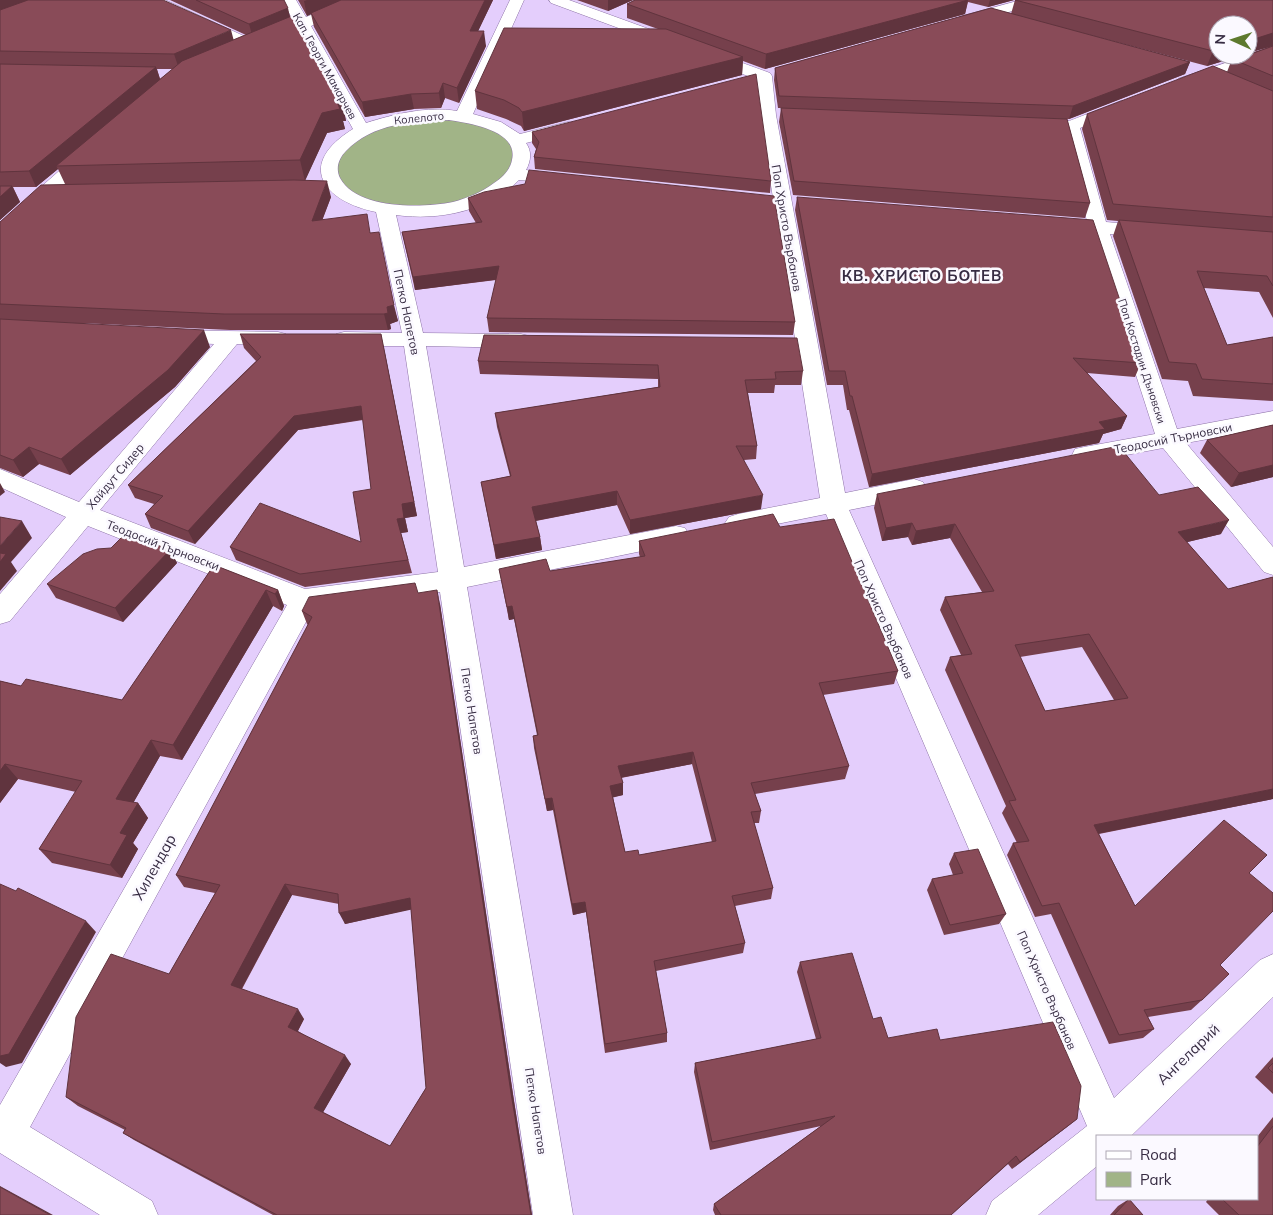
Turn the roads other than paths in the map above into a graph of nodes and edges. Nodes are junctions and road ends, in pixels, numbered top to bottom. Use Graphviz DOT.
graph roads {
  1 [pos="153,0"];
  2 [pos="289,0"];
  3 [pos="360,0"];
  4 [pos="517,0"];
  5 [pos="556,0"];
  6 [pos="1037,0"];
  7 [pos="963,7"];
  8 [pos="624,11"];
  9 [pos="988,14"];
  10 [pos="608,18"];
  11 [pos="1017,22"];
  12 [pos="951,24"];
  13 [pos="303,25"];
  14 [pos="252,45"];
  15 [pos="1273,52"];
  16 [pos="235,53"];
  17 [pos="1178,66"];
  18 [pos="773,73"];
  19 [pos="1207,73"];
  20 [pos="735,83"];
  21 [pos="1232,84"];
  22 [pos="1171,87"];
  23 [pos="1134,101"];
  24 [pos="463,118"];
  25 [pos="583,123"];
  26 [pos="1022,124"];
  27 [pos="1071,126"];
  28 [pos="362,131"];
  29 [pos="516,140"];
  30 [pos="101,144"];
  31 [pos="516,174"];
  32 [pos="585,182"];
  33 [pos="336,187"];
  34 [pos="316,188"];
  35 [pos="43,193"];
  36 [pos="72,193"];
  37 [pos="17,194"];
  38 [pos="385,209"];
  39 [pos="1039,223"];
  40 [pos="1098,228"];
  41 [pos="0,233"];
  42 [pos="1166,233"];
  43 [pos="154,335"];
  44 [pos="230,339"];
  45 [pos="298,339"];
  46 [pos="327,339"];
  47 [pos="414,339"];
  48 [pos="542,341"];
  49 [pos="1273,419"];
  50 [pos="1168,438"];
  51 [pos="1063,459"];
  52 [pos="0,477"];
  53 [pos="939,483"];
  54 [pos="834,504"];
  55 [pos="84,514"];
  56 [pos="1273,565"];
  57 [pos="451,580"];
  58 [pos="304,600"];
  59 [pos="0,613"];
  60 [pos="1273,972"];
  61 [pos="2,1132"];
  62 [pos="1103,1135"];
  63 [pos="1104,1135"];
  64 [pos="1096,1142"];
  65 [pos="138,1215"];
  66 [pos="553,1215"];
  67 [pos="1006,1215"];
  1 -- 14 [label="street"];
  2 -- 13 [label="street, Кап. Георги Мамарчев"];
  3 -- 13 [label="street"];
  4 -- 24 [label="street"];
  5 -- 10 [label="street"];
  6 -- 9 [label="street"];
  7 -- 9 [label="street"];
  8 -- 10 [label="street"];
  9 -- 11 [label="street"];
  9 -- 12 [label="street"];
  10 -- 18 [label="street"];
  13 -- 14 [label="street"];
  13 -- 28 [label="street, Кап. Георги Мамарчев"];
  14 -- 16 [label="street"];
  15 -- 19 [label="street"];
  17 -- 19 [label="street"];
  18 -- 20 [label="street"];
  18 -- 54 [label="street, Поп Христо Върбанов"];
  19 -- 21 [label="street"];
  19 -- 22 [label="street"];
  23 -- 27 [label="street"];
  24 -- 28 [label="street, Колелото"];
  24 -- 29 [label="street, Колелото"];
  25 -- 29 [label="street"];
  26 -- 27 [label="street"];
  27 -- 40 [label="street, Поп Костадин Дъновски"];
  28 -- 33 [label="street, Колелото"];
  29 -- 31 [label="street"];
  30 -- 35 [label="street"];
  31 -- 32 [label="street"];
  31 -- 38 [label="street"];
  33 -- 34 [label="street"];
  33 -- 38 [label="street"];
  35 -- 36 [label="street"];
  35 -- 37 [label="street"];
  35 -- 41 [label="street"];
  38 -- 47 [label="street, Петко Напетов"];
  39 -- 40 [label="street"];
  40 -- 42 [label="street"];
  40 -- 50 [label="street, Поп Костадин Дъновски"];
  43 -- 44 [label="street"];
  44 -- 45 [label="street"];
  44 -- 55 [label="street, Хайдут Сидер"];
  46 -- 47 [label="street"];
  47 -- 48 [label="street"];
  47 -- 57 [label="street, Петко Напетов"];
  49 -- 50 [label="street, Теодосий Търновски"];
  50 -- 51 [label="street, Теодосий Търновски"];
  50 -- 56 [label="street, Поп Костадин Дъновски"];
  52 -- 55 [label="street, Теодосий Търновски"];
  53 -- 54 [label="street, Теодосий Търновски"];
  54 -- 57 [label="street, Теодосий Търновски"];
  54 -- 62 [label="street, Поп Христо Върбанов"];
  55 -- 58 [label="street, Теодосий Търновски"];
  55 -- 59 [label="street, Хайдут Сидер"];
  57 -- 58 [label="street, Теодосий Търновски"];
  57 -- 66 [label="street, Петко Напетов"];
  58 -- 61 [label="street, Хилендар"];
  60 -- 63 [label="street, Ангеларий"];
  61 -- 65 [label="street"];
  64 -- 67 [label="street, Ангеларий"];
}
